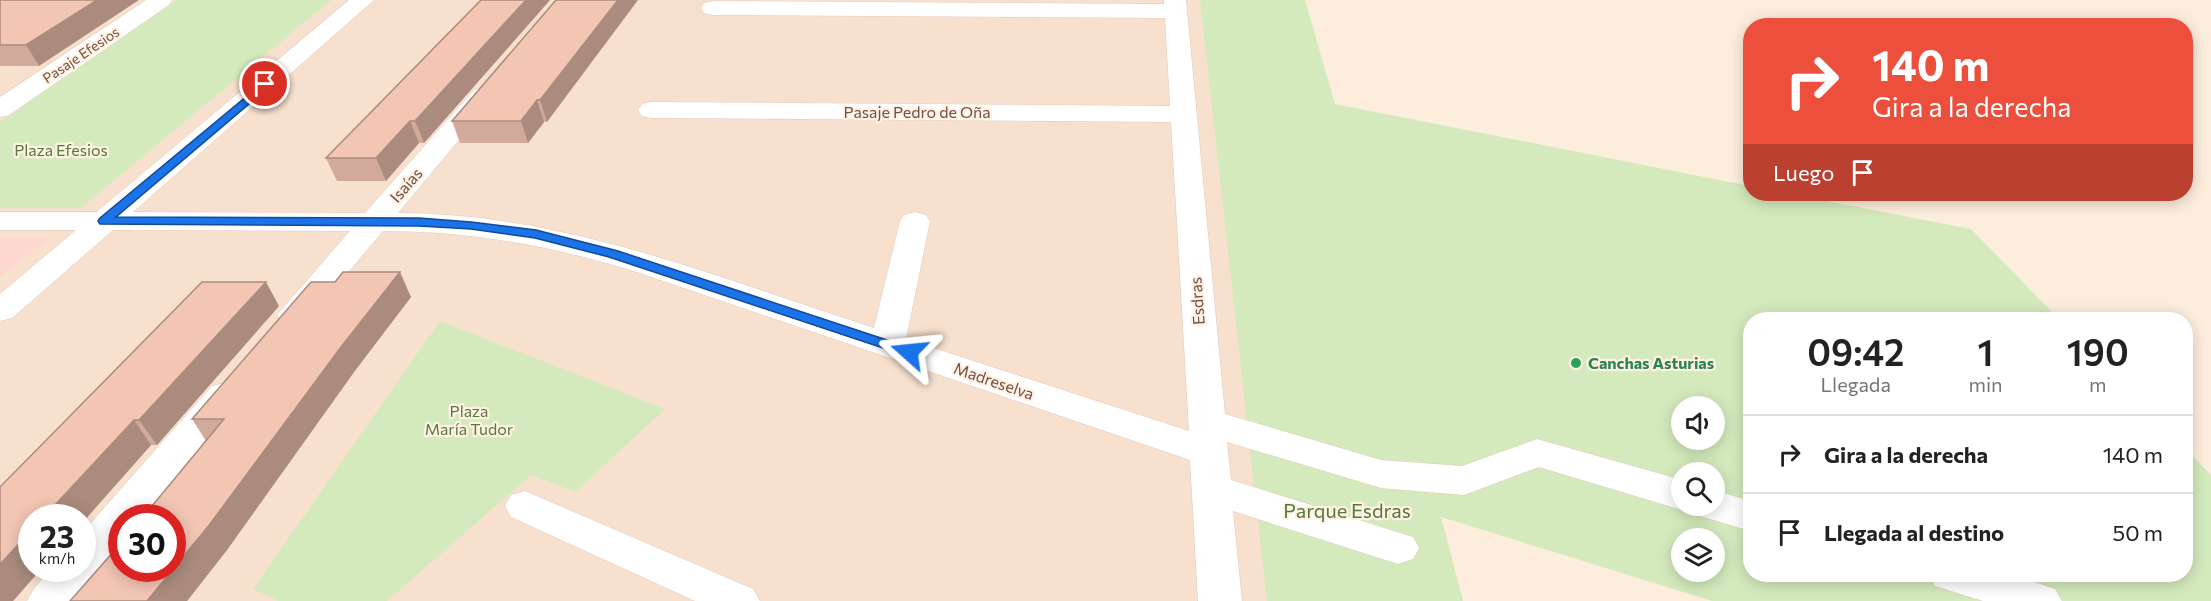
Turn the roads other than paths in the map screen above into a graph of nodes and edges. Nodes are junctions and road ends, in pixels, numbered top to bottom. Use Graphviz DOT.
graph roads {
  1 [pos="161,0"];
  2 [pos="363,0"];
  3 [pos="1176,5"];
  4 [pos="712,8"];
  5 [pos="504,71"];
  6 [pos="0,110"];
  7 [pos="651,110"];
  8 [pos="1183,114"];
  9 [pos="0,221"];
  10 [pos="104,221"];
  11 [pos="375,221"];
  12 [pos="915,221"];
  13 [pos="0,310"];
  14 [pos="275,338"];
  15 [pos="887,345"];
  16 [pos="244,374"];
  17 [pos="1209,454"];
  18 [pos="1671,492"];
  19 [pos="525,506"];
  20 [pos="1725,508"];
  21 [pos="1743,514"];
  22 [pos="96,545"];
  23 [pos="1398,548"];
  24 [pos="65,582"];
  25 [pos="1977,582"];
  26 [pos="49,601"];
  27 [pos="738,601"];
  28 [pos="1220,601"];
  29 [pos="2040,601"];
  1 -- 6 [label="street, Pasaje Efesios"];
  2 -- 10 [label="street"];
  3 -- 4 [label="street"];
  3 -- 8 [label="street, Esdras"];
  5 -- 11 [label="street, Isaías"];
  7 -- 8 [label="street, Pasaje Pedro de Oña"];
  8 -- 17 [label="street, Esdras"];
  9 -- 10 [label="street, Madreselva"];
  10 -- 11 [label="street, Madreselva"];
  10 -- 13 [label="street"];
  11 -- 14 [label="street, Isaías"];
  11 -- 15 [label="street, Madreselva"];
  12 -- 15 [label="street"];
  15 -- 17 [label="street, Madreselva"];
  16 -- 22 [label="street"];
  17 -- 18 [label="street, Madreselva"];
  17 -- 23 [label="street, Madreselva"];
  17 -- 28 [label="street, Esdras"];
  19 -- 27 [label="street"];
  20 -- 21 [label="street"];
  24 -- 26 [label="street"];
  25 -- 29 [label="street"];
}
